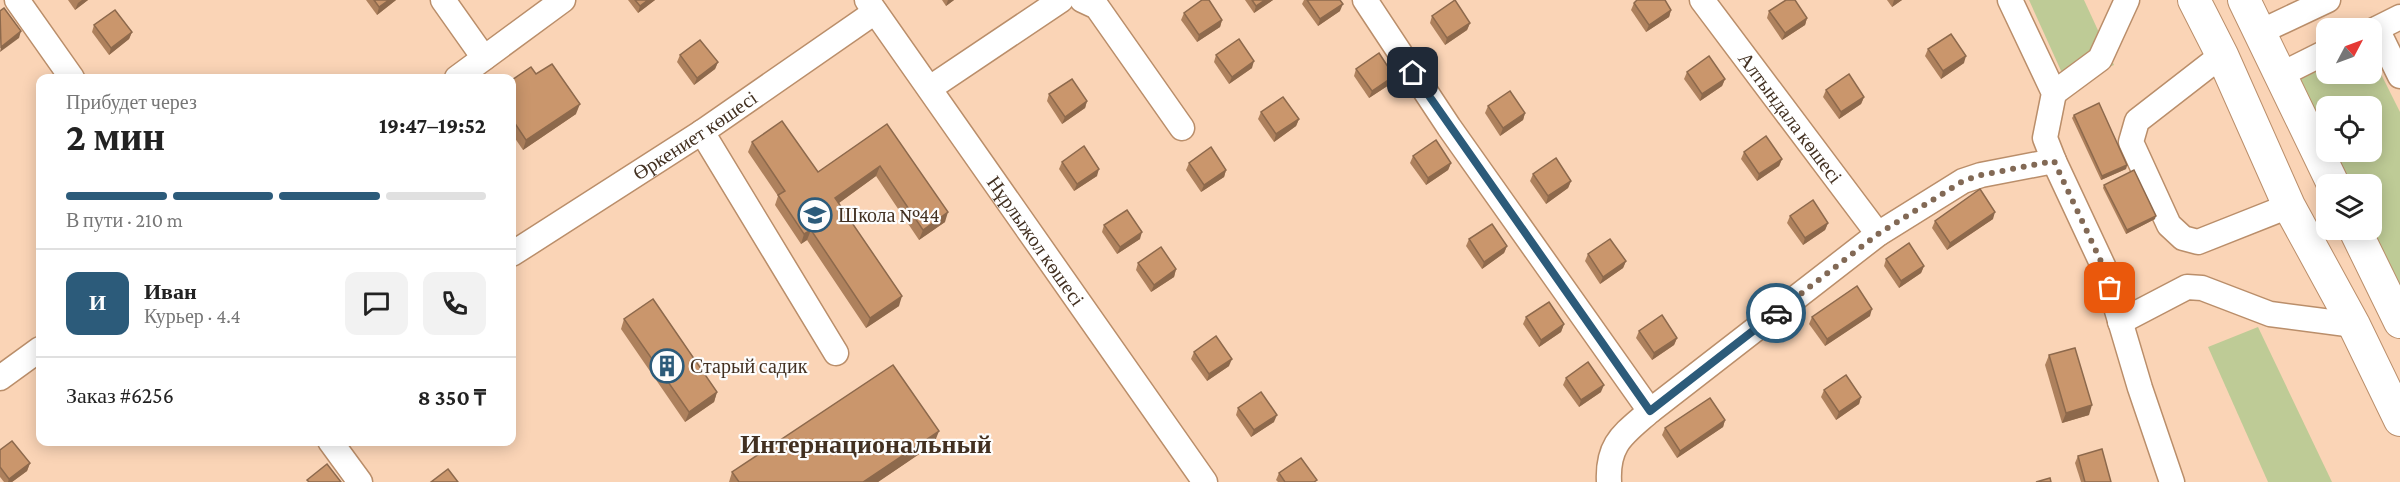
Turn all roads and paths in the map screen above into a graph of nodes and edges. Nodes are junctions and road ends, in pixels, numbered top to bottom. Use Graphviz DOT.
graph roads {
  1 [pos="17,0"];
  2 [pos="443,0"];
  3 [pos="562,0"];
  4 [pos="1061,0"];
  5 [pos="1082,0"];
  6 [pos="1365,0"];
  7 [pos="1702,0"];
  8 [pos="2010,0"];
  9 [pos="2127,0"];
  10 [pos="2194,0"];
  11 [pos="2244,0"];
  12 [pos="2328,0"];
  13 [pos="871,6"];
  14 [pos="2400,17"];
  15 [pos="2382,26"];
  16 [pos="2260,32"];
  17 [pos="2382,44"];
  18 [pos="2222,55"];
  19 [pos="2316,57"];
  20 [pos="484,58"];
  21 [pos="69,74"];
  22 [pos="462,74"];
  23 [pos="2280,75"];
  24 [pos="2400,76"];
  25 [pos="930,88"];
  26 [pos="2054,93"];
  27 [pos="1182,128"];
  28 [pos="702,132"];
  29 [pos="2054,161"];
  30 [pos="2328,174"];
  31 [pos="2289,206"];
  32 [pos="1878,234"];
  33 [pos="2360,240"];
  34 [pos="516,251"];
  35 [pos="2120,322"];
  36 [pos="2400,322"];
  37 [pos="2354,324"];
  38 [pos="36,352"];
  39 [pos="836,353"];
  40 [pos="0,378"];
  41 [pos="1650,411"];
  42 [pos="2400,420"];
  43 [pos="334,446"];
  44 [pos="360,482"];
  45 [pos="1205,482"];
  46 [pos="1609,482"];
  47 [pos="2172,482"];
  1 -- 21 [label="street"];
  2 -- 20 [label="street"];
  3 -- 20 [label="street"];
  4 -- 25 [label="street"];
  5 -- 27 [label="street"];
  6 -- 41 [label="street"];
  7 -- 32 [label="street, Алтындала көшесі"];
  8 -- 26 [label="street"];
  9 -- 26 [label="street"];
  10 -- 18 [label="main road"];
  11 -- 16 [label="main road"];
  12 -- 16 [label="street"];
  13 -- 25 [label="street, Нұрлыжол көшесі"];
  13 -- 28 [label="street, Өркениет көшесі"];
  14 -- 15 [label="street"];
  16 -- 23 [label="main road"];
  17 -- 24 [label="street"];
  18 -- 31 [label="main road"];
  18 -- 31 [label="street"];
  19 -- 23 [label="street"];
  20 -- 22 [label="street"];
  23 -- 30 [label="main road"];
  25 -- 45 [label="street, Нұрлыжол көшесі"];
  26 -- 29 [label="street"];
  28 -- 34 [label="street, Өркениет көшесі"];
  28 -- 39 [label="street"];
  29 -- 32 [label="street"];
  29 -- 35 [label="street"];
  31 -- 37 [label="main road"];
  32 -- 41 [label="street"];
  33 -- 36 [label="main road"];
  35 -- 37 [label="street"];
  35 -- 47 [label="street"];
  37 -- 42 [label="main road"];
  38 -- 40 [label="street"];
  41 -- 46 [label="street"];
  43 -- 44 [label="street"];
}
